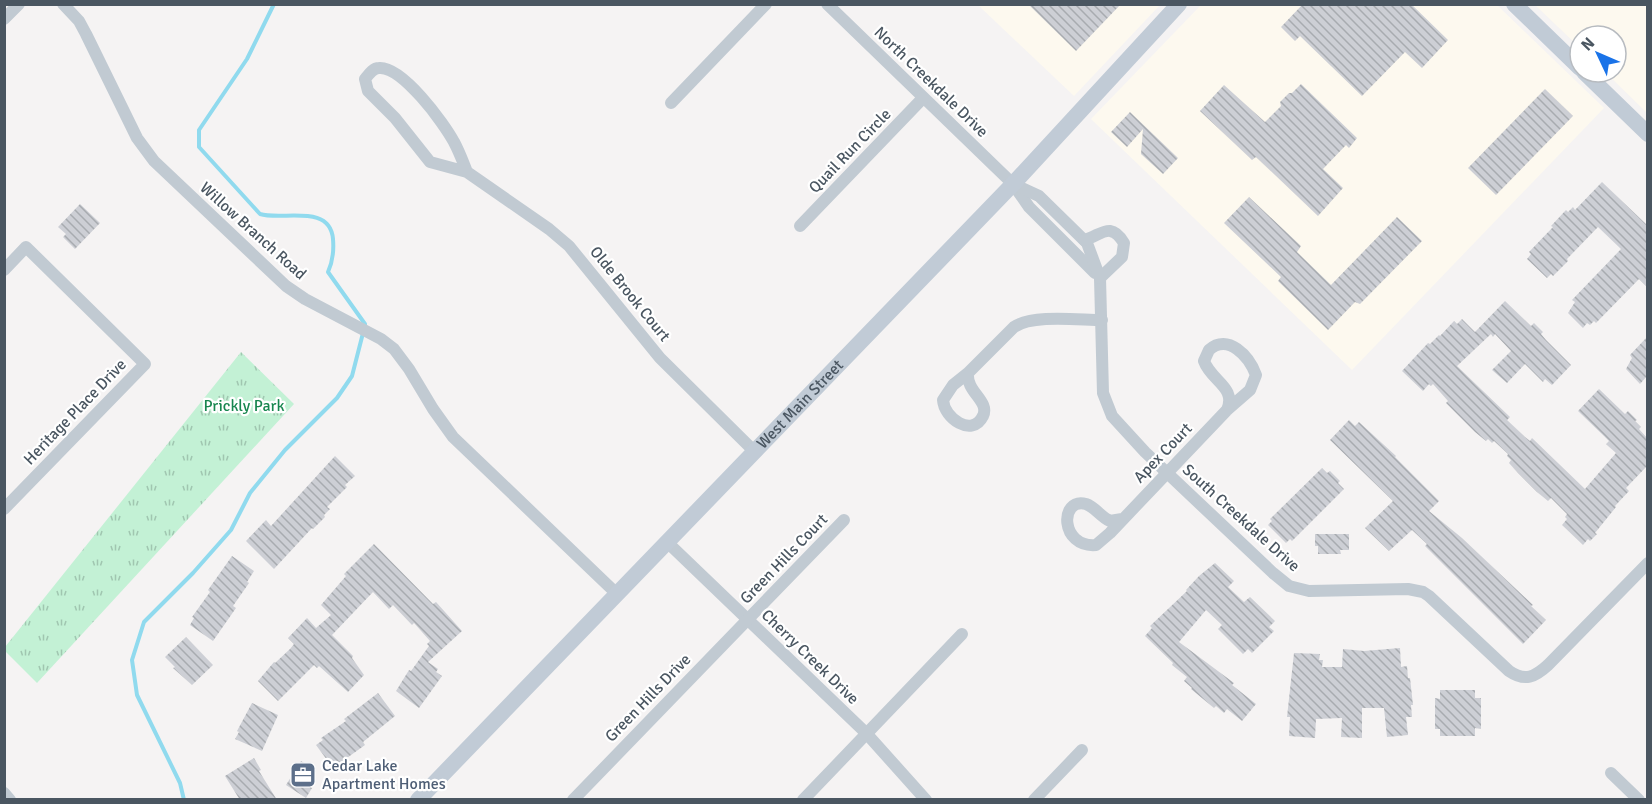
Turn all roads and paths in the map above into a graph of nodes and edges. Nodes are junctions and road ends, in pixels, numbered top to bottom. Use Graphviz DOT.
graph roads {
  1 [pos="19,4"];
  2 [pos="63,4"];
  3 [pos="766,4"];
  4 [pos="827,4"];
  5 [pos="1179,4"];
  6 [pos="1514,4"];
  7 [pos="4,19"];
  8 [pos="1568,56"];
  9 [pos="1596,84"];
  10 [pos="923,98"];
  11 [pos="671,103"];
  12 [pos="1647,134"];
  13 [pos="467,172"];
  14 [pos="1013,184"];
  15 [pos="800,226"];
  16 [pos="1084,240"];
  17 [pos="4,270"];
  18 [pos="1100,278"];
  19 [pos="1102,320"];
  20 [pos="968,373"];
  21 [pos="1227,410"];
  22 [pos="754,451"];
  23 [pos="1167,472"];
  24 [pos="4,509"];
  25 [pos="1122,519"];
  26 [pos="843,520"];
  27 [pos="667,542"];
  28 [pos="1647,562"];
  29 [pos="617,594"];
  30 [pos="747,620"];
  31 [pos="962,634"];
  32 [pos="866,734"];
  33 [pos="1082,750"];
  34 [pos="1611,773"];
  35 [pos="4,793"];
  36 [pos="10,800"];
  37 [pos="418,800"];
  38 [pos="573,800"];
  39 [pos="803,800"];
  40 [pos="926,800"];
  41 [pos="1034,800"];
  42 [pos="1639,800"];
  1 -- 7 [label="street"];
  2 -- 29 [label="street, Willow Branch Road"];
  3 -- 11 [label="street"];
  4 -- 10 [label="street, North Creekdale Drive"];
  5 -- 14 [label="main road, West Main Street"];
  6 -- 8 [label="main road"];
  9 -- 12 [label="main road"];
  10 -- 14 [label="street, North Creekdale Drive"];
  10 -- 15 [label="street, Quail Run Circle"];
  13 -- 13 [label="street, Olde Brook Court"];
  13 -- 22 [label="street, Olde Brook Court"];
  14 -- 16 [label="street, South Creekdale Drive"];
  14 -- 18 [label="street"];
  14 -- 22 [label="main road, West Main Street"];
  16 -- 18 [label="street, South Creekdale Drive"];
  16 -- 18 [label="street"];
  17 -- 24 [label="street, Heritage Place Drive"];
  18 -- 19 [label="street, South Creekdale Drive"];
  19 -- 20 [label="street"];
  19 -- 23 [label="street, South Creekdale Drive"];
  21 -- 21 [label="street, Apex Court"];
  21 -- 23 [label="street, Apex Court"];
  22 -- 27 [label="main road, West Main Street"];
  23 -- 25 [label="street, Apex Court"];
  23 -- 28 [label="street, South Creekdale Drive"];
  25 -- 25 [label="street, Apex Court"];
  26 -- 30 [label="street, Green Hills Court"];
  27 -- 29 [label="main road, West Main Street"];
  27 -- 30 [label="street, Cherry Creek Drive"];
  29 -- 37 [label="main road, West Main Street"];
  30 -- 32 [label="street, Cherry Creek Drive"];
  30 -- 38 [label="street, Green Hills Drive"];
  31 -- 32 [label="street"];
  32 -- 39 [label="street"];
  32 -- 40 [label="street, Cherry Creek Drive"];
  33 -- 41 [label="street"];
  34 -- 42 [label="street"];
  35 -- 36 [label="street"];
}
